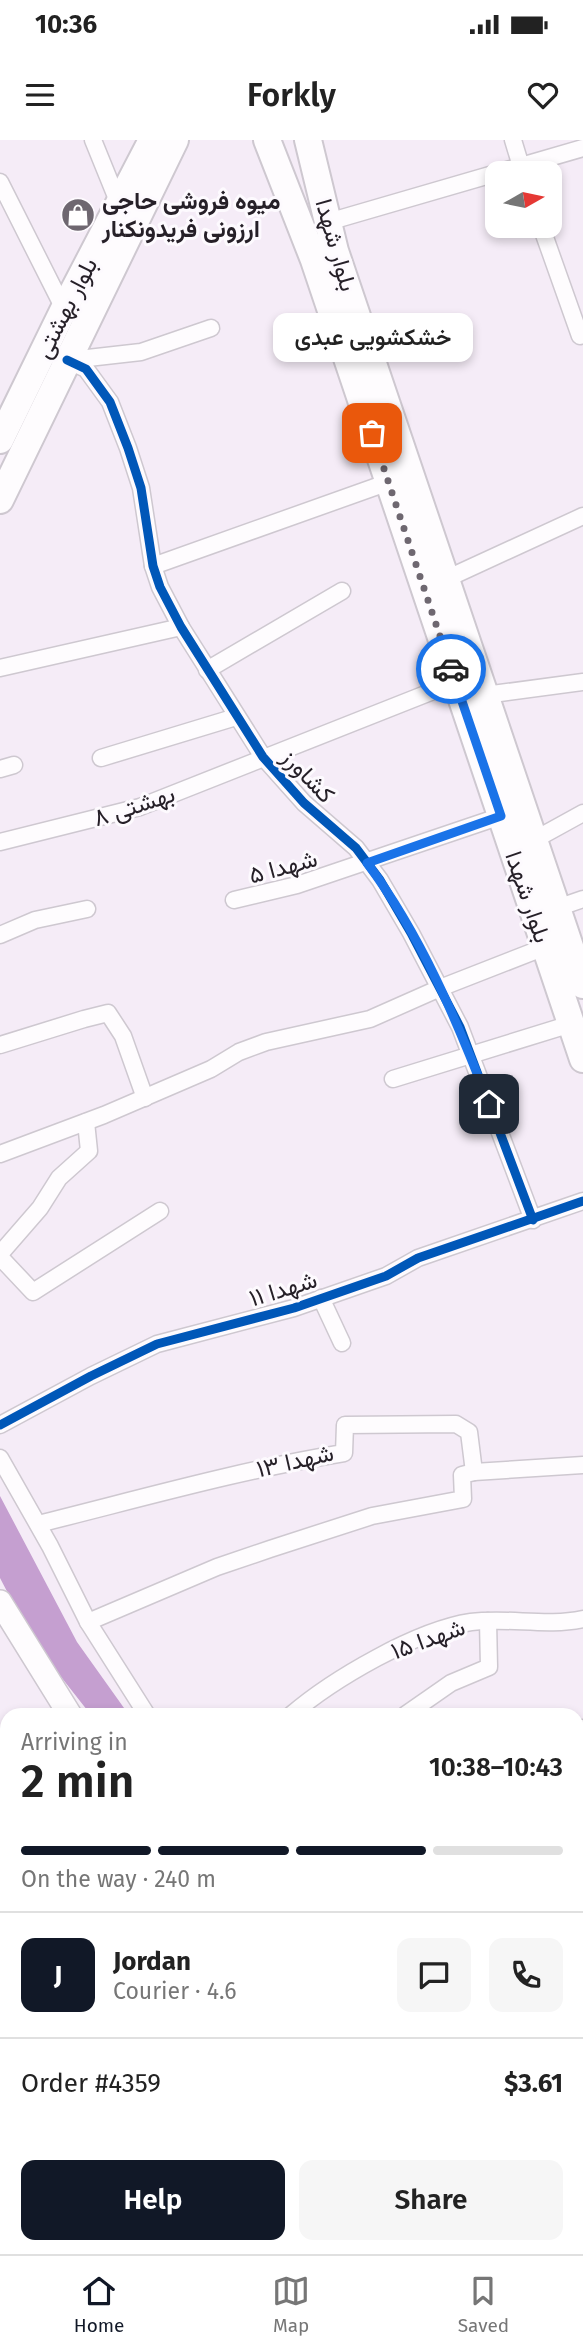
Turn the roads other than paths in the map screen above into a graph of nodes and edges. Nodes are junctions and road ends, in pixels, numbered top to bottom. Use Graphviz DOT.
graph roads {
  1 [pos="93,140"];
  2 [pos="152,140"];
  3 [pos="175,140"];
  4 [pos="267,140"];
  5 [pos="282,140"];
  6 [pos="513,140"];
  7 [pos="307,143"];
  8 [pos="583,148"];
  9 [pos="519,161"];
  10 [pos="547,161"];
  11 [pos="281,172"];
  12 [pos="485,180"];
  13 [pos="0,182"];
  14 [pos="119,204"];
  15 [pos="328,222"];
  16 [pos="545,238"];
  17 [pos="64,309"];
  18 [pos="211,328"];
  19 [pos="580,336"];
  20 [pos="56,354"];
  21 [pos="0,440"];
  22 [pos="389,482"];
  23 [pos="0,500"];
  24 [pos="583,516"];
  25 [pos="153,566"];
  26 [pos="446,579"];
  27 [pos="342,591"];
  28 [pos="181,627"];
  29 [pos="0,668"];
  30 [pos="207,670"];
  31 [pos="456,682"];
  32 [pos="583,682"];
  33 [pos="485,695"];
  34 [pos="236,717"];
  35 [pos="263,757"];
  36 [pos="101,758"];
  37 [pos="583,813"];
  38 [pos="501,816"];
  39 [pos="534,840"];
  40 [pos="0,842"];
  41 [pos="367,863"];
  42 [pos="583,899"];
  43 [pos="234,900"];
  44 [pos="557,908"];
  45 [pos="87,909"];
  46 [pos="0,935"];
  47 [pos="545,947"];
  48 [pos="583,985"];
  49 [pos="440,988"];
  50 [pos="571,1024"];
  51 [pos="0,1045"];
  52 [pos="471,1055"];
  53 [pos="583,1059"];
  54 [pos="393,1079"];
  55 [pos="145,1098"];
  56 [pos="86,1122"];
  57 [pos="0,1154"];
  58 [pos="583,1201"];
  59 [pos="160,1212"];
  60 [pos="533,1220"];
  61 [pos="0,1256"];
  62 [pos="321,1298"];
  63 [pos="342,1343"];
  64 [pos="0,1425"];
  65 [pos="0,1458"];
  66 [pos="583,1465"];
  67 [pos="474,1472"];
  68 [pos="38,1524"];
  69 [pos="0,1602"];
  70 [pos="583,1619"];
  71 [pos="488,1621"];
  72 [pos="88,1622"];
  73 [pos="66,1708"];
  74 [pos="143,1708"];
  75 [pos="301,1708"];
  76 [pos="415,1708"];
  1 -- 14 [label="street"];
  2 -- 14 [label="main road, بلوار بهشتی"];
  3 -- 20 [label="main road, بلوار بهشتی"];
  4 -- 11 [label="main road, بلوار شهدا"];
  5 -- 11 [label="main road"];
  6 -- 9 [label="street"];
  7 -- 15 [label="main road, بلوار شهدا"];
  8 -- 10 [label="street"];
  11 -- 22 [label="main road, بلوار شهدا"];
  12 -- 15 [label="street"];
  13 -- 17 [label="street"];
  14 -- 17 [label="main road, بلوار بهشتی"];
  15 -- 26 [label="main road, بلوار شهدا"];
  16 -- 19 [label="street"];
  17 -- 20 [label="main road, بلوار بهشتی"];
  18 -- 20 [label="street"];
  20 -- 21 [label="main road, بلوار بهشتی"];
  20 -- 23 [label="main road, بلوار بهشتی"];
  20 -- 25 [label="street, کشاورز"];
  22 -- 25 [label="street"];
  22 -- 31 [label="main road, بلوار شهدا"];
  24 -- 26 [label="street"];
  25 -- 28 [label="street, کشاورز"];
  26 -- 33 [label="main road, بلوار شهدا"];
  27 -- 30 [label="street"];
  28 -- 29 [label="street"];
  28 -- 30 [label="street, کشاورز"];
  30 -- 34 [label="street, کشاورز"];
  31 -- 35 [label="street, بهشتی ۸"];
  31 -- 38 [label="main road, بلوار شهدا"];
  32 -- 33 [label="street"];
  33 -- 39 [label="main road, بلوار شهدا"];
  34 -- 35 [label="street, کشاورز"];
  34 -- 36 [label="street"];
  35 -- 40 [label="street, بهشتی ۸"];
  35 -- 41 [label="street, کشاورز"];
  37 -- 39 [label="street"];
  38 -- 41 [label="street, شهدا ۵"];
  38 -- 47 [label="main road, بلوار شهدا"];
  39 -- 44 [label="main road, بلوار شهدا"];
  41 -- 43 [label="street, شهدا ۵"];
  41 -- 49 [label="street, کشاورز"];
  42 -- 44 [label="street"];
  44 -- 48 [label="main road, بلوار شهدا"];
  45 -- 46 [label="street"];
  47 -- 49 [label="street"];
  47 -- 50 [label="main road, بلوار شهدا"];
  49 -- 52 [label="street, کشاورز"];
  49 -- 55 [label="street"];
  50 -- 52 [label="street"];
  50 -- 53 [label="main road, بلوار شهدا"];
  51 -- 55 [label="street"];
  52 -- 54 [label="street"];
  52 -- 60 [label="street, کشاورز"];
  55 -- 56 [label="street"];
  56 -- 57 [label="street"];
  56 -- 61 [label="street"];
  58 -- 60 [label="street, شهدا ۱۱"];
  59 -- 61 [label="street"];
  60 -- 62 [label="street, شهدا ۱۱"];
  62 -- 63 [label="street"];
  62 -- 64 [label="street, شهدا ۱۱"];
  65 -- 68 [label="street"];
  66 -- 67 [label="street"];
  67 -- 68 [label="street, شهدا ۱۳"];
  67 -- 72 [label="street"];
  68 -- 72 [label="street"];
  69 -- 73 [label="main road"];
  70 -- 71 [label="street, شهدا ۱۵"];
  71 -- 75 [label="street, شهدا ۱۵"];
  71 -- 76 [label="street"];
  72 -- 74 [label="street"];
}
